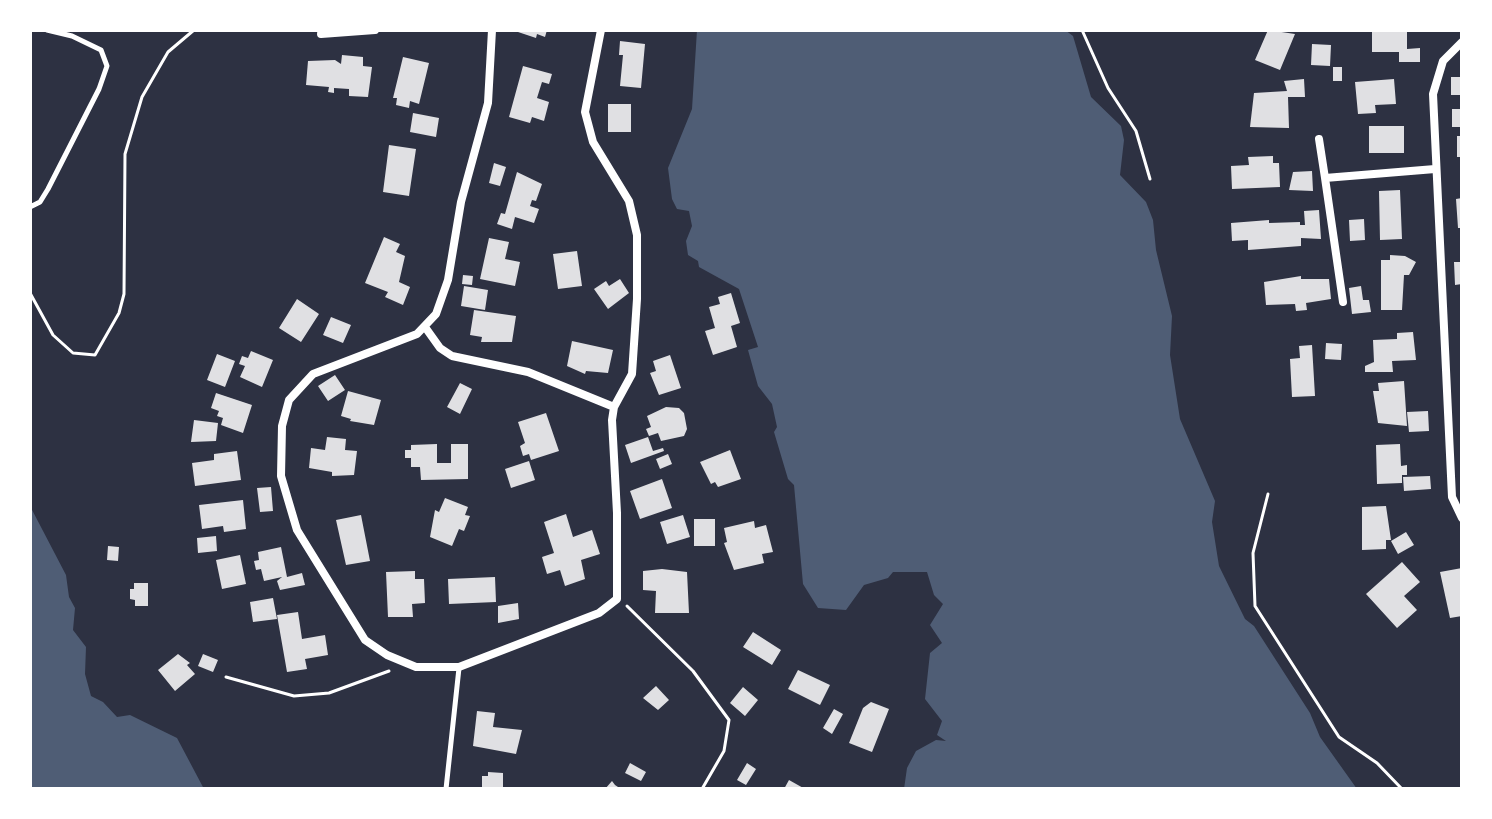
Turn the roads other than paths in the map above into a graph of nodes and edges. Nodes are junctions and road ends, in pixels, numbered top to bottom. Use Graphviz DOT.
graph roads {
  1 [pos="47,30"];
  2 [pos="375,30"];
  3 [pos="492,30"];
  4 [pos="601,30"];
  5 [pos="321,34"];
  6 [pos="1462,42"];
  7 [pos="1319,139"];
  8 [pos="1435,169"];
  9 [pos="1325,178"];
  10 [pos="30,207"];
  11 [pos="1343,302"];
  12 [pos="425,327"];
  13 [pos="614,407"];
  14 [pos="1462,518"];
  15 [pos="459,667"];
  16 [pos="446,789"];
  1 -- 10 [label="lane"];
  2 -- 5 [label="street"];
  3 -- 12 [label="street"];
  4 -- 13 [label="street"];
  6 -- 8 [label="street"];
  7 -- 9 [label="street"];
  8 -- 9 [label="street"];
  8 -- 14 [label="street"];
  9 -- 11 [label="street"];
  12 -- 13 [label="street"];
  12 -- 15 [label="street"];
  13 -- 15 [label="street"];
  15 -- 16 [label="lane"];
}
